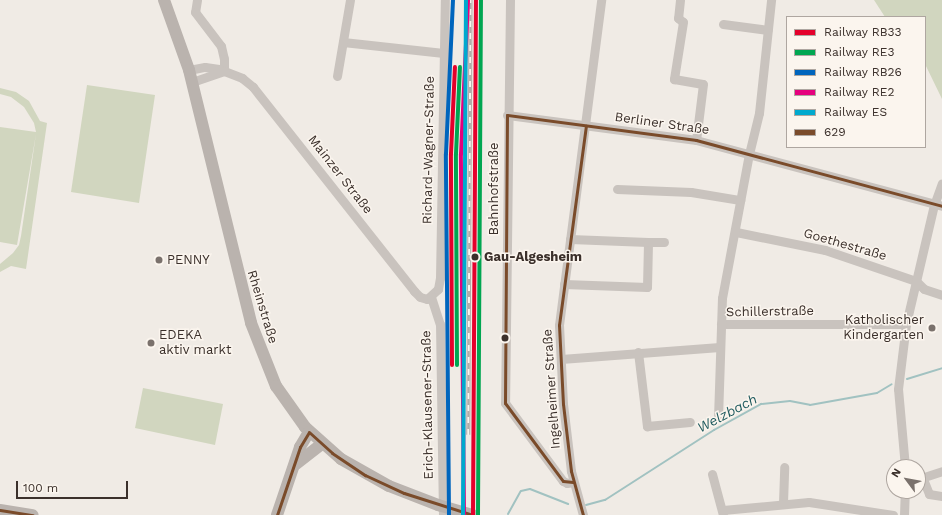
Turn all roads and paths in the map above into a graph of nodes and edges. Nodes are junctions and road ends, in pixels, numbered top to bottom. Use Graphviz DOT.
graph roads {
  1 [pos="164,0"];
  2 [pos="197,0"];
  3 [pos="350,0"];
  4 [pos="444,0"];
  5 [pos="510,0"];
  6 [pos="601,0"];
  7 [pos="680,0"];
  8 [pos="771,0"];
  9 [pos="723,24"];
  10 [pos="768,30"];
  11 [pos="343,42"];
  12 [pos="443,53"];
  13 [pos="224,71"];
  14 [pos="191,76"];
  15 [pos="336,76"];
  16 [pos="507,115"];
  17 [pos="586,126"];
  18 [pos="696,140"];
  19 [pos="748,154"];
  20 [pos="942,184"];
  21 [pos="617,189"];
  22 [pos="740,200"];
  23 [pos="938,206"];
  24 [pos="736,232"];
  25 [pos="570,238"];
  26 [pos="648,242"];
  27 [pos="664,242"];
  28 [pos="916,281"];
  29 [pos="564,284"];
  30 [pos="942,295"];
  31 [pos="431,297"];
  32 [pos="721,324"];
  33 [pos="906,324"];
  34 [pos="720,347"];
  35 [pos="638,352"];
  36 [pos="561,360"];
  37 [pos="718,418"];
  38 [pos="690,422"];
  39 [pos="309,432"];
  40 [pos="322,444"];
  41 [pos="904,459"];
  42 [pos="295,465"];
  43 [pos="784,466"];
  44 [pos="942,471"];
  45 [pos="712,474"];
  46 [pos="926,477"];
  47 [pos="574,482"];
  48 [pos="926,488"];
  49 [pos="942,496"];
  50 [pos="905,499"];
  51 [pos="783,503"];
  52 [pos="0,510"];
  53 [pos="440,510"];
  54 [pos="861,512"];
  55 [pos="723,513"];
  56 [pos="33,515"];
  57 [pos="277,515"];
  58 [pos="472,515"];
  59 [pos="583,515"];
  60 [pos="893,515"];
  61 [pos="904,515"];
  1 -- 14 [label="main road, Rheinstraße"];
  2 -- 13 [label="street"];
  3 -- 11 [label="street"];
  4 -- 12 [label="street, Richard-Wagner-Straße"];
  5 -- 16 [label="street, Bahnhofstraße"];
  6 -- 17 [label="street, Ingelheimer Straße"];
  7 -- 18 [label="street"];
  8 -- 10 [label="street"];
  9 -- 10 [label="street"];
  10 -- 19 [label="street"];
  11 -- 12 [label="street"];
  11 -- 15 [label="street"];
  12 -- 31 [label="street, Richard-Wagner-Straße"];
  13 -- 14 [label="street, Mainzer Straße"];
  13 -- 31 [label="street, Mainzer Straße"];
  14 -- 39 [label="main road, Rheinstraße"];
  16 -- 17 [label="street"];
  16 -- 47 [label="street, Bahnhofstraße"];
  17 -- 18 [label="street, Berliner Straße"];
  17 -- 25 [label="street, Ingelheimer Straße"];
  18 -- 19 [label="street, Berliner Straße"];
  19 -- 22 [label="street"];
  19 -- 23 [label="street, Berliner Straße"];
  20 -- 23 [label="street"];
  21 -- 22 [label="street"];
  22 -- 24 [label="street"];
  23 -- 28 [label="street"];
  24 -- 28 [label="street, Goethestraße"];
  24 -- 32 [label="street"];
  25 -- 26 [label="street"];
  25 -- 29 [label="street, Ingelheimer Straße"];
  26 -- 27 [label="street"];
  26 -- 29 [label="street"];
  28 -- 30 [label="street, Goethestraße"];
  28 -- 33 [label="street"];
  29 -- 36 [label="street, Ingelheimer Straße"];
  31 -- 53 [label="street, Erich-Klausener-Straße"];
  32 -- 33 [label="street, Schillerstraße"];
  32 -- 34 [label="street, Schillerstraße"];
  33 -- 41 [label="street"];
  34 -- 35 [label="street"];
  34 -- 37 [label="street, Schillerstraße"];
  35 -- 36 [label="street"];
  35 -- 38 [label="street"];
  36 -- 47 [label="street, Ingelheimer Straße"];
  39 -- 40 [label="main road, Rheinstraße"];
  39 -- 42 [label="main road"];
  40 -- 42 [label="main road"];
  40 -- 53 [label="main road, Rheinstraße"];
  42 -- 57 [label="main road"];
  43 -- 51 [label="street"];
  44 -- 46 [label="street"];
  45 -- 55 [label="street"];
  47 -- 59 [label="street"];
  48 -- 49 [label="street"];
  50 -- 61 [label="street"];
  51 -- 54 [label="street"];
  51 -- 55 [label="street"];
  52 -- 56 [label="main road"];
  53 -- 58 [label="main road, Rheinstraße, bridge"];
  54 -- 60 [label="street"];
}
